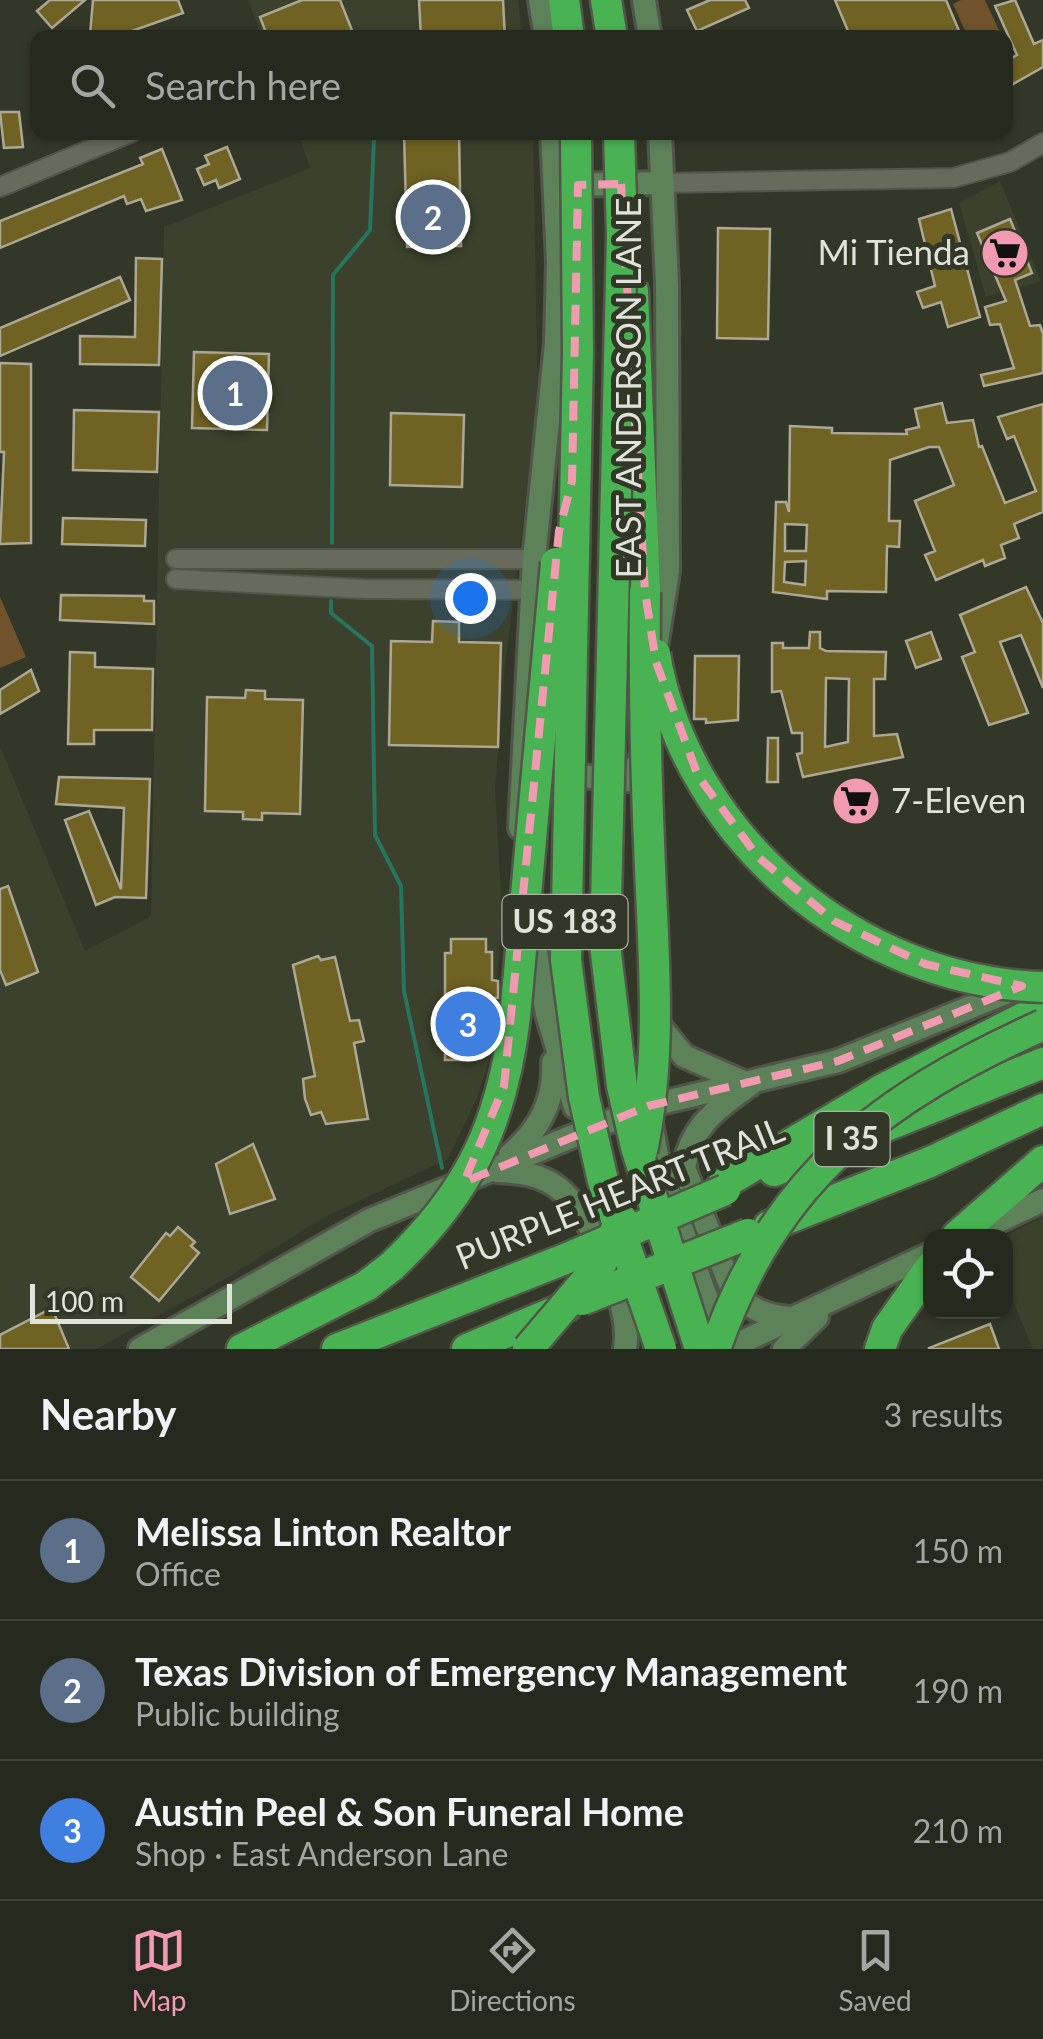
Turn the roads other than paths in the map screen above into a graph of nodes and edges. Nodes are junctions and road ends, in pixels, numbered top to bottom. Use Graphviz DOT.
graph roads {
  1 [pos="540,0"];
  2 [pos="564,0"];
  3 [pos="606,0"];
  4 [pos="644,0"];
  5 [pos="545,30"];
  6 [pos="568,30"];
  7 [pos="611,30"];
  8 [pos="649,30"];
  9 [pos="113,140"];
  10 [pos="552,140"];
  11 [pos="576,140"];
  12 [pos="620,140"];
  13 [pos="660,140"];
  14 [pos="1043,143"];
  15 [pos="663,183"];
  16 [pos="554,186"];
  17 [pos="0,188"];
  18 [pos="622,236"];
  19 [pos="572,482"];
  20 [pos="176,559"];
  21 [pos="534,559"];
  22 [pos="176,579"];
  23 [pos="532,590"];
  24 [pos="645,592"];
  25 [pos="526,728"];
  26 [pos="647,742"];
  27 [pos="1043,978"];
  28 [pos="1043,986"];
  29 [pos="1043,1008"];
  30 [pos="648,1010"];
  31 [pos="546,1014"];
  32 [pos="1043,1025"];
  33 [pos="1043,1063"];
  34 [pos="750,1085"];
  35 [pos="648,1106"];
  36 [pos="1043,1109"];
  37 [pos="1043,1127"];
  38 [pos="583,1132"];
  39 [pos="1043,1161"];
  40 [pos="930,1162"];
  41 [pos="489,1171"];
  42 [pos="724,1187"];
  43 [pos="1043,1200"];
  44 [pos="965,1229"];
  45 [pos="981,1229"];
  46 [pos="923,1258"];
  47 [pos="923,1278"];
  48 [pos="829,1305"];
  49 [pos="800,1318"];
  50 [pos="140,1349"];
  51 [pos="242,1349"];
  52 [pos="337,1349"];
  53 [pos="468,1349"];
  54 [pos="528,1349"];
  55 [pos="625,1349"];
  56 [pos="650,1349"];
  57 [pos="661,1349"];
  58 [pos="700,1349"];
  59 [pos="715,1349"];
  60 [pos="726,1349"];
  61 [pos="784,1349"];
  62 [pos="880,1349"];
  1 -- 5 [label="main road"];
  2 -- 6 [label="highway"];
  3 -- 7 [label="highway"];
  4 -- 8 [label="main road"];
  9 -- 17 [label="street"];
  10 -- 16 [label="main road, EAST ANDERSON LANE"];
  11 -- 19 [label="highway, US 183, bridge"];
  12 -- 18 [label="highway, US 183, bridge"];
  13 -- 15 [label="main road, EAST ANDERSON LANE"];
  14 -- 15 [label="street"];
  15 -- 16 [label="main road"];
  15 -- 26 [label="main road, EAST ANDERSON LANE"];
  16 -- 21 [label="main road, EAST ANDERSON LANE"];
  18 -- 24 [label="highway, bridge"];
  18 -- 58 [label="highway, US 183, bridge"];
  19 -- 51 [label="highway, bridge"];
  19 -- 57 [label="highway, US 183, bridge"];
  20 -- 21 [label="street"];
  21 -- 23 [label="main road, EAST ANDERSON LANE"];
  22 -- 23 [label="street"];
  23 -- 25 [label="main road, EAST ANDERSON LANE"];
  24 -- 28 [label="highway, bridge"];
  24 -- 54 [label="highway, bridge"];
  25 -- 26 [label="main road"];
  25 -- 31 [label="main road, EAST ANDERSON LANE"];
  26 -- 30 [label="main road, EAST ANDERSON LANE"];
  27 -- 34 [label="main road"];
  29 -- 42 [label="highway"];
  30 -- 34 [label="main road"];
  30 -- 35 [label="main road, EAST ANDERSON LANE"];
  31 -- 38 [label="main road, EAST ANDERSON LANE"];
  31 -- 41 [label="main road"];
  32 -- 59 [label="highway, bridge"];
  33 -- 42 [label="highway, PURPLE HEART TRAIL / I 35"];
  34 -- 35 [label="main road"];
  34 -- 49 [label="main road"];
  35 -- 38 [label="main road"];
  35 -- 60 [label="main road, EAST ANDERSON LANE"];
  36 -- 40 [label="highway, I 35"];
  37 -- 40 [label="highway"];
  38 -- 41 [label="main road"];
  38 -- 56 [label="main road, EAST ANDERSON LANE"];
  39 -- 44 [label="highway"];
  40 -- 53 [label="highway, I 35, bridge"];
  41 -- 50 [label="main road"];
  41 -- 55 [label="main road"];
  42 -- 52 [label="highway, PURPLE HEART TRAIL / I 35, bridge"];
  43 -- 45 [label="main road"];
  46 -- 48 [label="main road"];
  47 -- 62 [label="highway"];
  48 -- 49 [label="main road"];
  48 -- 61 [label="main road"];
  49 -- 60 [label="main road"];
}
